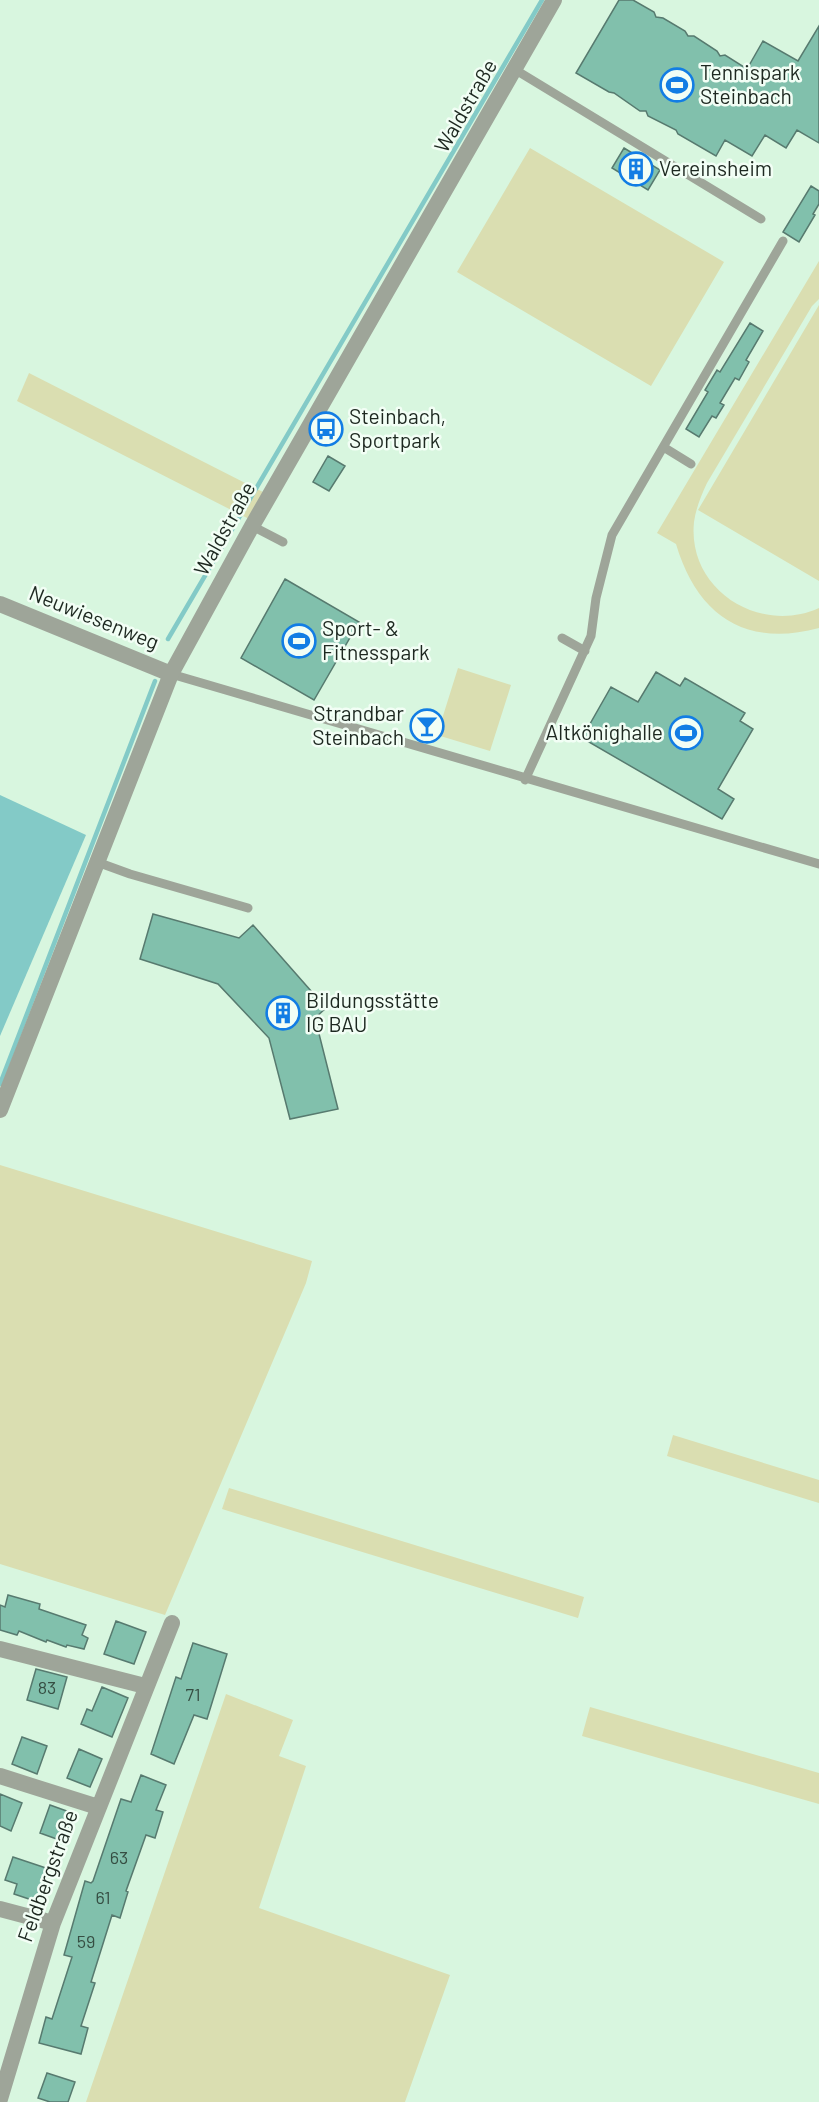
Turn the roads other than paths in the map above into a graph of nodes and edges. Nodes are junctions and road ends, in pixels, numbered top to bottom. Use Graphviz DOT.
graph roads {
  1 [pos="554,0"];
  2 [pos="514,69"];
  3 [pos="760,219"];
  4 [pos="783,242"];
  5 [pos="665,447"];
  6 [pos="691,464"];
  7 [pos="252,526"];
  8 [pos="284,542"];
  9 [pos="0,604"];
  10 [pos="562,638"];
  11 [pos="585,651"];
  12 [pos="171,674"];
  13 [pos="525,780"];
  14 [pos="97,862"];
  15 [pos="819,864"];
  16 [pos="248,908"];
  17 [pos="0,1110"];
  18 [pos="172,1623"];
  19 [pos="0,1649"];
  20 [pos="145,1686"];
  21 [pos="0,1776"];
  22 [pos="98,1807"];
  23 [pos="0,1910"];
  24 [pos="53,1923"];
  25 [pos="0,2099"];
  1 -- 2 [label="street, Waldstraße"];
  2 -- 3 [label="lane"];
  2 -- 7 [label="street, Waldstraße"];
  4 -- 5 [label="lane"];
  5 -- 6 [label="lane"];
  5 -- 11 [label="lane"];
  7 -- 8 [label="lane"];
  7 -- 12 [label="street, Waldstraße"];
  9 -- 12 [label="street, Neuwiesenweg"];
  10 -- 11 [label="lane"];
  11 -- 13 [label="lane"];
  12 -- 13 [label="lane"];
  12 -- 14 [label="street, Waldstraße"];
  13 -- 15 [label="lane"];
  14 -- 16 [label="lane"];
  14 -- 17 [label="street, Waldstraße"];
  18 -- 20 [label="street, Feldbergstraße"];
  19 -- 20 [label="street"];
  20 -- 22 [label="street, Feldbergstraße"];
  21 -- 22 [label="street, Feldbergstraße"];
  22 -- 24 [label="street, Feldbergstraße"];
  23 -- 24 [label="street"];
  24 -- 25 [label="street, Feldbergstraße"];
}
